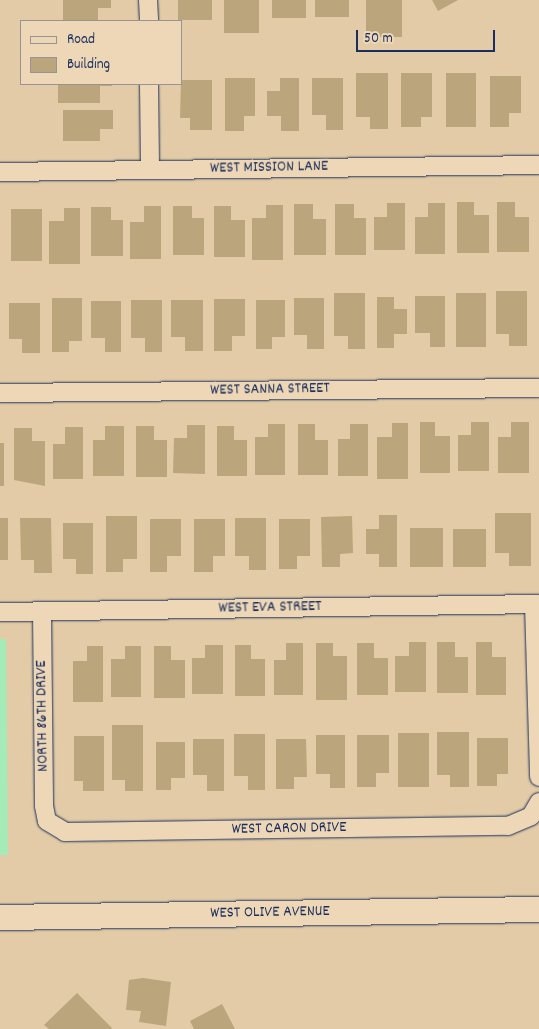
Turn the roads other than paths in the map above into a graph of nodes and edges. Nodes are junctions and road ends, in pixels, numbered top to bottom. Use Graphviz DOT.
graph roads {
  1 [pos="148,0"];
  2 [pos="149,20"];
  3 [pos="149,85"];
  4 [pos="539,165"];
  5 [pos="150,169"];
  6 [pos="0,172"];
  7 [pos="539,388"];
  8 [pos="0,393"];
  9 [pos="537,604"];
  10 [pos="42,611"];
  11 [pos="0,612"];
  12 [pos="539,777"];
  13 [pos="535,809"];
  14 [pos="47,821"];
  15 [pos="539,909"];
  16 [pos="0,917"];
  1 -- 2 [label="street"];
  3 -- 5 [label="street"];
  4 -- 5 [label="street, WEST MISSION LANE"];
  5 -- 6 [label="street, WEST MISSION LANE"];
  7 -- 8 [label="street, WEST SANNA STREET"];
  9 -- 10 [label="street, WEST EVA STREET"];
  9 -- 12 [label="street"];
  10 -- 11 [label="street, WEST EVA STREET"];
  10 -- 14 [label="street, NORTH 86TH DRIVE"];
  13 -- 14 [label="street, WEST CARON DRIVE"];
  15 -- 16 [label="main road, WEST OLIVE AVENUE"];
}
